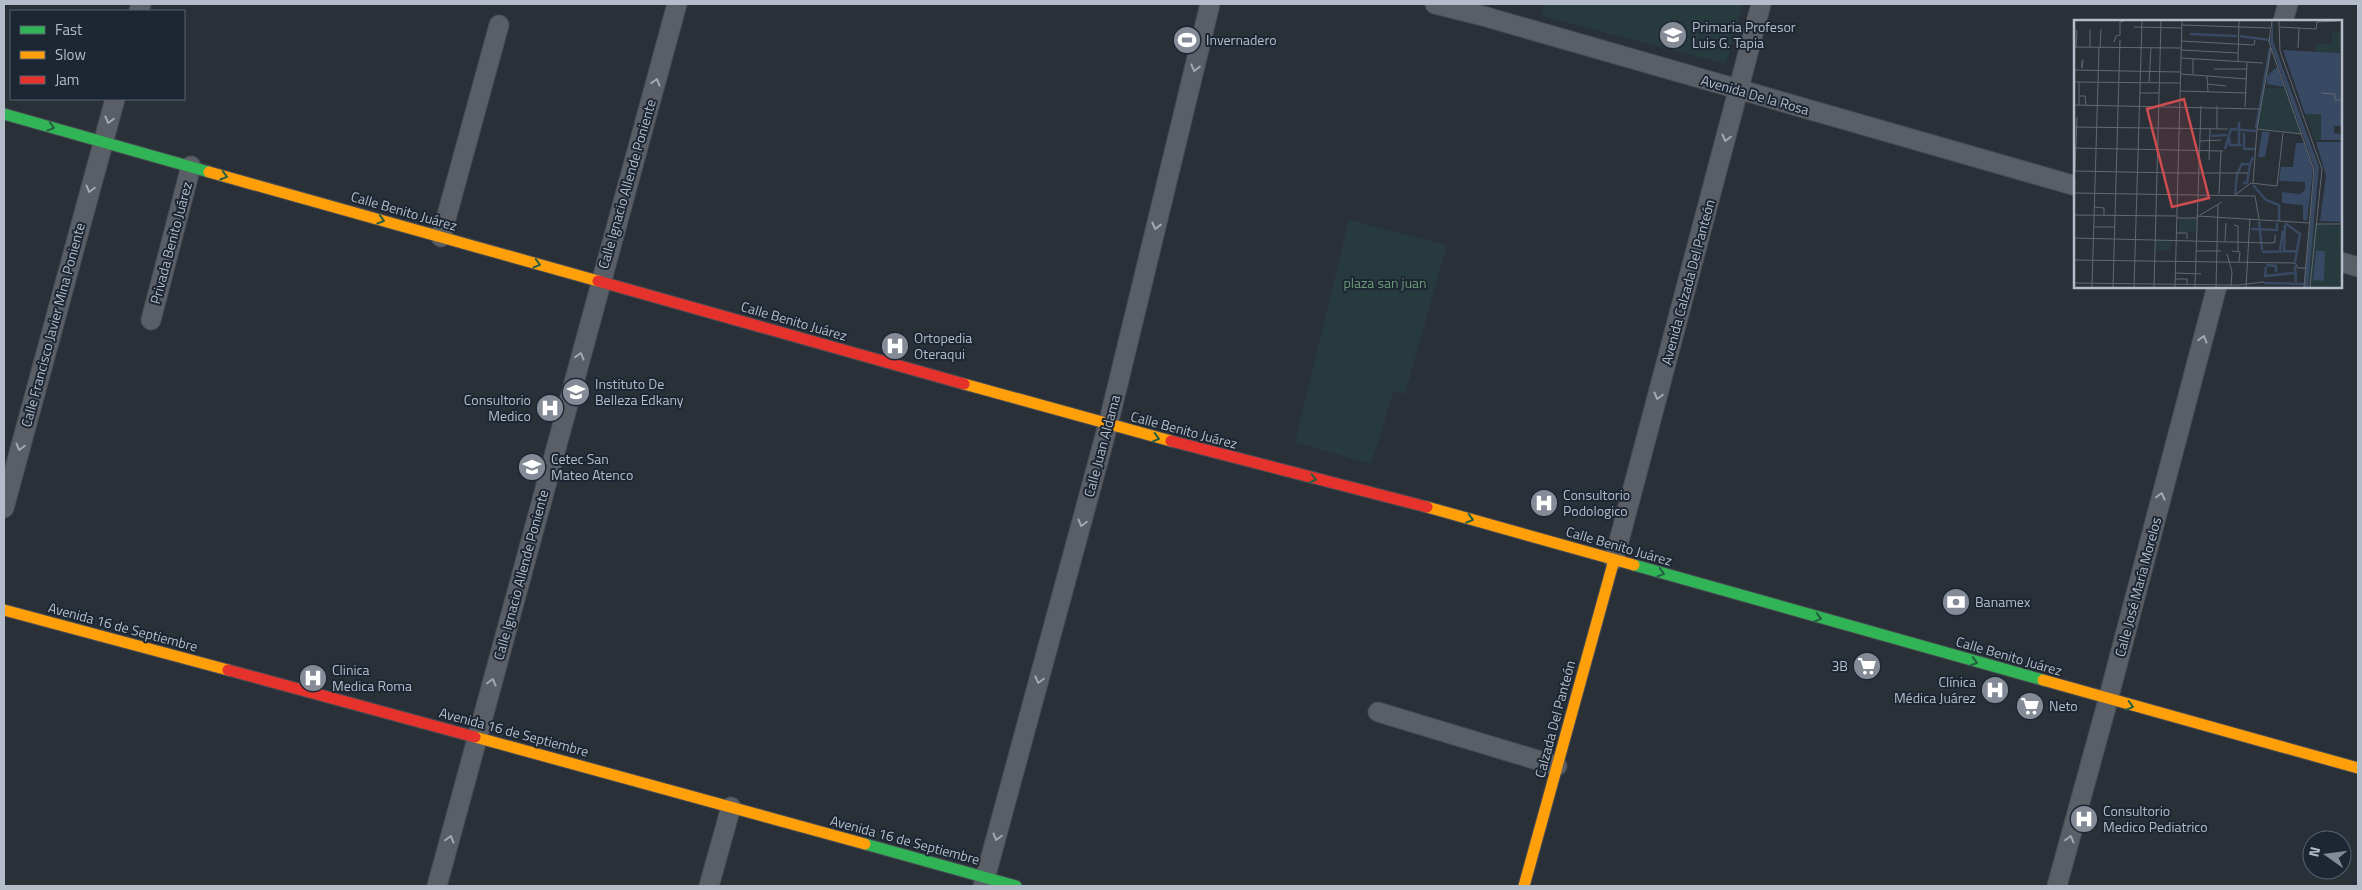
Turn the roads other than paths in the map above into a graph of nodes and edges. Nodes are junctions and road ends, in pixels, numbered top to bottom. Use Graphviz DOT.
graph roads {
  1 [pos="677,4"];
  2 [pos="1210,4"];
  3 [pos="1435,4"];
  4 [pos="1761,4"];
  5 [pos="2288,4"];
  6 [pos="1484,10"];
  7 [pos="2284,20"];
  8 [pos="499,25"];
  9 [pos="1739,91"];
  10 [pos="115,100"];
  11 [pos="4,114"];
  12 [pos="103,142"];
  13 [pos="191,166"];
  14 [pos="2074,185"];
  15 [pos="441,237"];
  16 [pos="2342,262"];
  17 [pos="2358,267"];
  18 [pos="600,282"];
  19 [pos="2215,288"];
  20 [pos="150,320"];
  21 [pos="1108,425"];
  22 [pos="4,508"];
  23 [pos="1614,560"];
  24 [pos="4,610"];
  25 [pos="2108,700"];
  26 [pos="1378,712"];
  27 [pos="477,737"];
  28 [pos="1557,766"];
  29 [pos="2358,768"];
  30 [pos="731,807"];
  31 [pos="985,882"];
  32 [pos="437,886"];
  33 [pos="709,886"];
  34 [pos="1016,886"];
  35 [pos="1524,886"];
  36 [pos="2057,886"];
  18 -- 1 [label="street, Calle Ignacio Allende Poniente, one-way"];
  2 -- 21 [label="street, Calle Juan Aldama, one-way"];
  3 -- 6 [label="street, Avenida De la Rosa"];
  4 -- 9 [label="street, Avenida Calzada Del Panteón"];
  5 -- 7 [label="street"];
  6 -- 9 [label="street, Avenida De la Rosa"];
  8 -- 15 [label="street"];
  9 -- 14 [label="street, Avenida De la Rosa"];
  9 -- 23 [label="street, Avenida Calzada Del Panteón, one-way"];
  10 -- 12 [label="street, Calle Francisco Javier Mina Poniente, one-way"];
  11 -- 12 [label="main road, Calle Benito Juárez, one-way"];
  12 -- 13 [label="main road, Calle Benito Juárez"];
  12 -- 22 [label="street, Calle Francisco Javier Mina Poniente, one-way"];
  13 -- 15 [label="main road, Calle Benito Juárez, one-way"];
  13 -- 20 [label="street, Privada Benito Juárez"];
  15 -- 18 [label="main road, Calle Benito Juárez, one-way"];
  16 -- 17 [label="street"];
  18 -- 21 [label="main road, Calle Benito Juárez"];
  27 -- 18 [label="street, Calle Ignacio Allende Poniente, one-way"];
  25 -- 19 [label="street, Calle José María Morelos, one-way"];
  21 -- 23 [label="main road, Calle Benito Juárez, one-way"];
  21 -- 31 [label="street, Calle Juan Aldama, one-way"];
  23 -- 25 [label="main road, Calle Benito Juárez, one-way"];
  23 -- 28 [label="main road, Calzada Del Panteón"];
  24 -- 27 [label="main road, Avenida 16 de Septiembre"];
  25 -- 29 [label="main road, Calle Benito Juárez, one-way"];
  36 -- 25 [label="street, Calle José María Morelos, one-way"];
  26 -- 28 [label="street"];
  27 -- 30 [label="main road, Avenida 16 de Septiembre"];
  32 -- 27 [label="street, Calle Ignacio Allende Poniente, one-way"];
  28 -- 35 [label="main road, Calzada Del Panteón"];
  30 -- 31 [label="main road, Avenida 16 de Septiembre"];
  30 -- 33 [label="street"];
  31 -- 34 [label="main road, Avenida 16 de Septiembre"];
}
